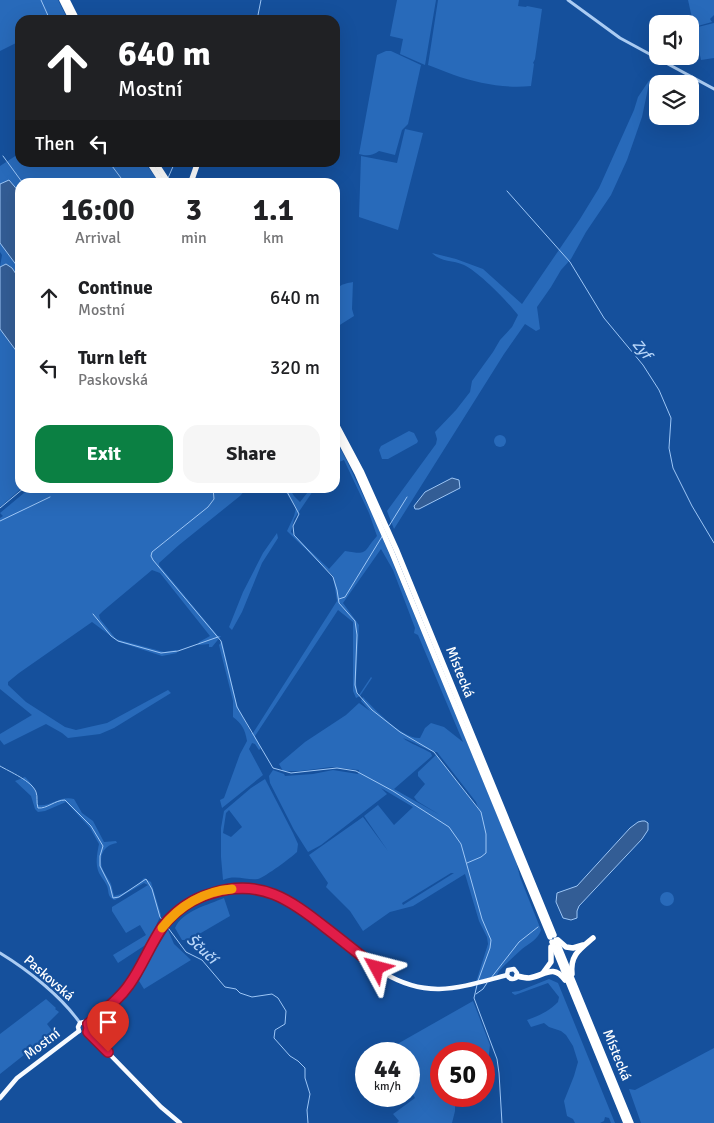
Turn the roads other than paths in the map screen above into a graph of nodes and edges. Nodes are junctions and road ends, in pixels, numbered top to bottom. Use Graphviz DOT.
graph roads {
  1 [pos="62,0"];
  2 [pos="67,0"];
  3 [pos="568,0"];
  4 [pos="70,15"];
  5 [pos="74,15"];
  6 [pos="714,89"];
  7 [pos="152,167"];
  8 [pos="158,167"];
  9 [pos="159,178"];
  10 [pos="166,178"];
  11 [pos="340,431"];
  12 [pos="340,441"];
  13 [pos="548,926"];
  14 [pos="593,938"];
  15 [pos="553,939"];
  16 [pos="585,944"];
  17 [pos="0,953"];
  18 [pos="543,973"];
  19 [pos="504,976"];
  20 [pos="517,976"];
  21 [pos="573,987"];
  22 [pos="80,1023"];
  23 [pos="88,1024"];
  24 [pos="79,1031"];
  25 [pos="88,1032"];
  26 [pos="0,1098"];
  27 [pos="180,1123"];
  28 [pos="626,1123"];
  29 [pos="630,1123"];
  1 -- 4 [label="highway"];
  2 -- 5 [label="highway"];
  3 -- 6 [label="street"];
  7 -- 9 [label="highway"];
  8 -- 10 [label="highway"];
  11 -- 13 [label="highway, Místecká"];
  12 -- 13 [label="highway, Místecká"];
  13 -- 15 [label="highway, Místecká"];
  14 -- 16 [label="highway"];
  15 -- 16 [label="highway"];
  15 -- 18 [label="highway"];
  15 -- 21 [label="highway, Místecká"];
  16 -- 21 [label="highway"];
  17 -- 22 [label="street, Paskovská"];
  18 -- 20 [label="highway"];
  18 -- 21 [label="highway"];
  19 -- 20 [label="main road"];
  19 -- 20 [label="main road"];
  19 -- 23 [label="main road"];
  21 -- 28 [label="highway, Místecká"];
  21 -- 29 [label="highway, Místecká"];
  22 -- 23 [label="main road"];
  22 -- 24 [label="main road"];
  23 -- 25 [label="main road"];
  24 -- 25 [label="main road"];
  24 -- 26 [label="main road, Mostní"];
  25 -- 27 [label="main road"];
}
